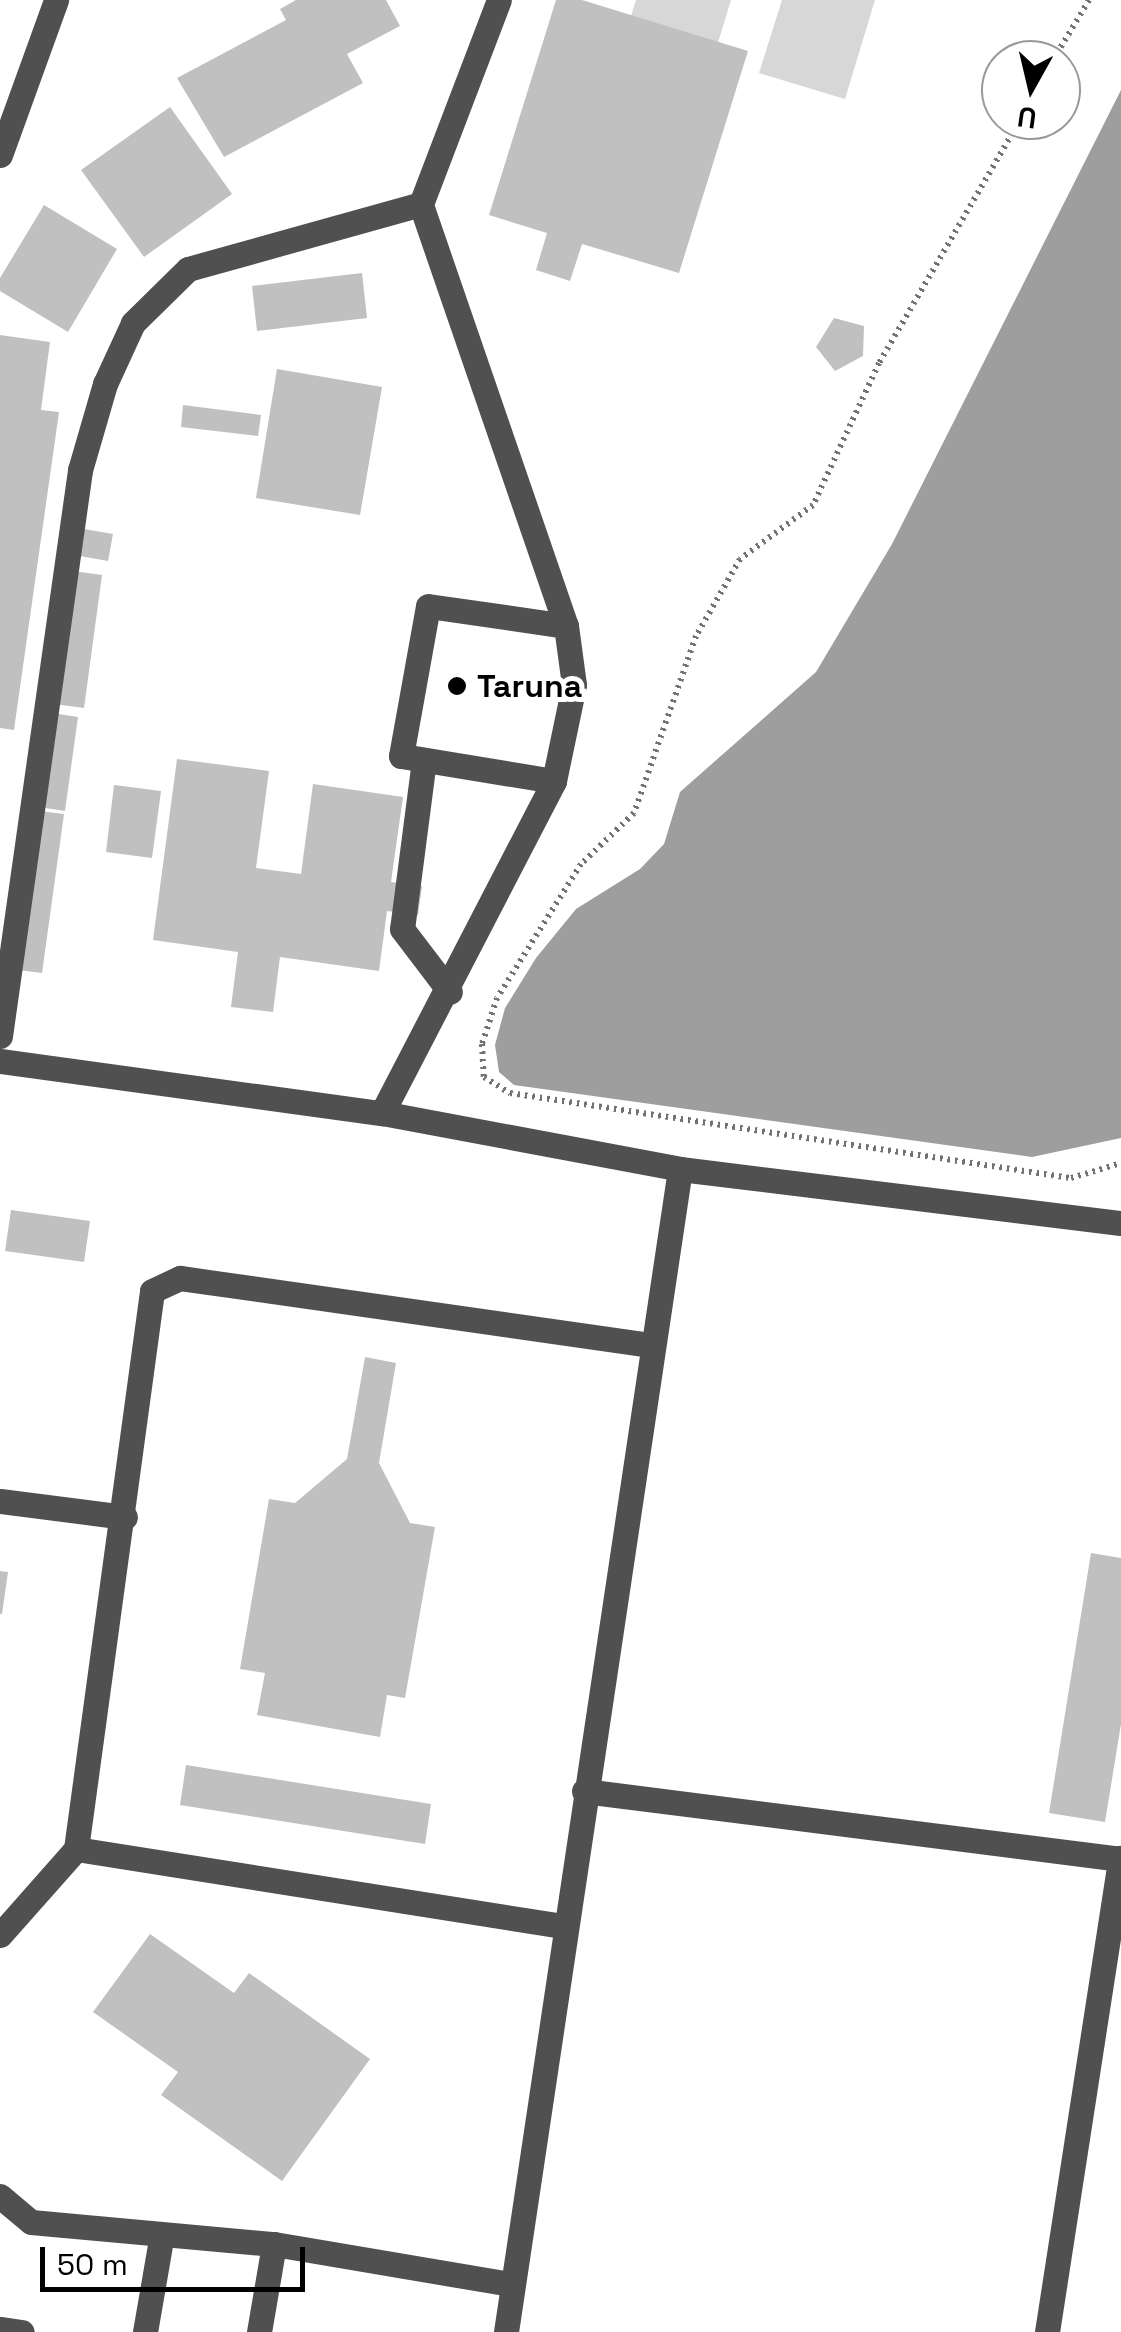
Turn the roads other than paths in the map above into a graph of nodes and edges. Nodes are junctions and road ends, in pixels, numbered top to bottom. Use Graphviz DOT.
graph roads {
  1 [pos="56,0"];
  2 [pos="499,0"];
  3 [pos="0,155"];
  4 [pos="420,204"];
  5 [pos="566,626"];
  6 [pos="424,760"];
  7 [pos="554,781"];
  8 [pos="450,992"];
  9 [pos="0,1036"];
  10 [pos="0,1061"];
  11 [pos="382,1113"];
  12 [pos="680,1169"];
  13 [pos="1121,1223"];
  14 [pos="650,1345"];
  15 [pos="0,1502"];
  16 [pos="125,1517"];
  17 [pos="584,1791"];
  18 [pos="76,1850"];
  19 [pos="1120,1858"];
  20 [pos="562,1926"];
  21 [pos="0,1935"];
  22 [pos="0,2196"];
  23 [pos="162,2234"];
  24 [pos="274,2244"];
  25 [pos="512,2284"];
  26 [pos="0,2329"];
  27 [pos="22,2332"];
  28 [pos="144,2332"];
  29 [pos="259,2332"];
  30 [pos="506,2332"];
  31 [pos="1047,2332"];
  1 -- 3 [label="lane"];
  2 -- 4 [label="lane"];
  4 -- 5 [label="lane"];
  4 -- 9 [label="lane"];
  5 -- 6 [label="lane"];
  5 -- 7 [label="lane"];
  6 -- 7 [label="lane"];
  6 -- 8 [label="lane"];
  7 -- 8 [label="lane"];
  8 -- 11 [label="lane"];
  10 -- 11 [label="lane"];
  11 -- 12 [label="lane"];
  12 -- 13 [label="lane"];
  12 -- 14 [label="lane"];
  14 -- 16 [label="lane"];
  14 -- 17 [label="lane"];
  15 -- 16 [label="lane"];
  16 -- 18 [label="lane"];
  17 -- 19 [label="lane"];
  17 -- 20 [label="lane"];
  18 -- 20 [label="lane"];
  18 -- 21 [label="lane"];
  19 -- 31 [label="lane"];
  20 -- 25 [label="lane"];
  22 -- 23 [label="lane"];
  23 -- 24 [label="lane"];
  23 -- 28 [label="lane"];
  24 -- 25 [label="lane"];
  24 -- 29 [label="lane"];
  25 -- 30 [label="lane"];
  26 -- 27 [label="lane"];
}
